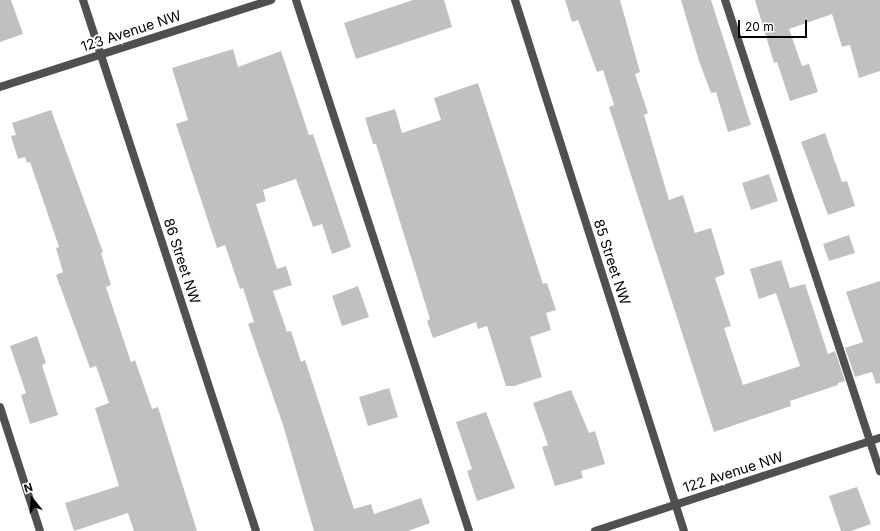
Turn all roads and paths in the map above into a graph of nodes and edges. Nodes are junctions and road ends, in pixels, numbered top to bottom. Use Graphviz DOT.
graph roads {
  1 [pos="83,0"];
  2 [pos="270,0"];
  3 [pos="296,0"];
  4 [pos="515,0"];
  5 [pos="725,0"];
  6 [pos="100,54"];
  7 [pos="0,87"];
  8 [pos="0,407"];
  9 [pos="880,438"];
  10 [pos="870,441"];
  11 [pos="880,471"];
  12 [pos="675,504"];
  13 [pos="40,531"];
  14 [pos="256,531"];
  15 [pos="469,531"];
  16 [pos="594,531"];
  17 [pos="684,531"];
  1 -- 6 [label="street, 86 Street NW"];
  2 -- 6 [label="street, 123 Avenue NW"];
  3 -- 15 [label="street"];
  4 -- 12 [label="street, 85 Street NW"];
  5 -- 10 [label="street"];
  6 -- 7 [label="street, 123 Avenue NW"];
  6 -- 14 [label="street, 86 Street NW"];
  8 -- 13 [label="street"];
  9 -- 10 [label="street, 122 Avenue NW"];
  10 -- 11 [label="street"];
  10 -- 12 [label="street, 122 Avenue NW"];
  12 -- 16 [label="street, 122 Avenue NW"];
  12 -- 17 [label="street, 85 Street NW"];
}
